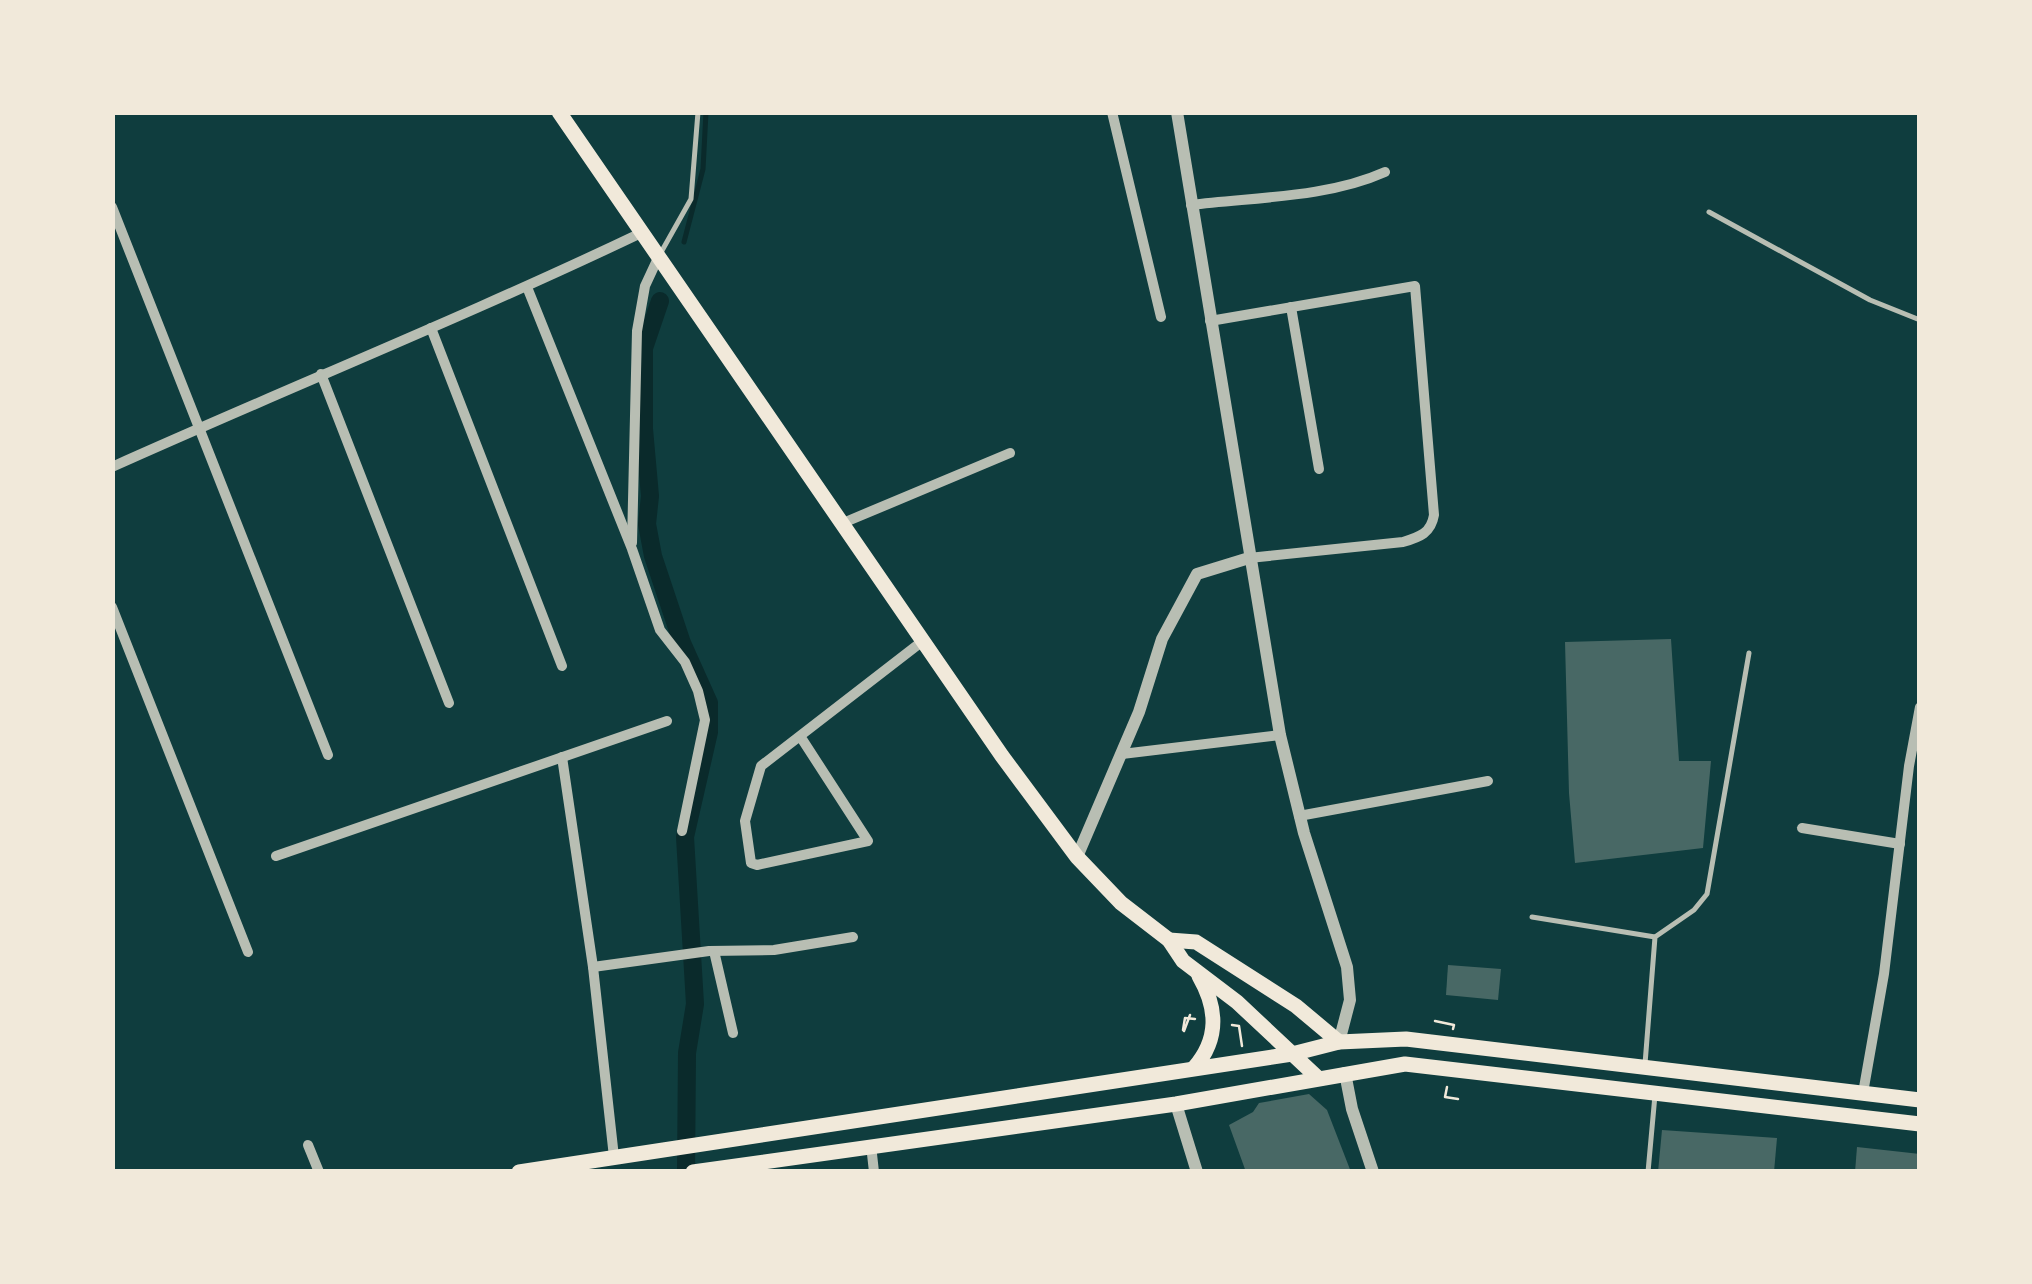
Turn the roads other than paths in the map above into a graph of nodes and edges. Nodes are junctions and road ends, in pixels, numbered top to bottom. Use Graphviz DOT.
graph roads {
  1 [pos="560,112"];
  2 [pos="698,112"];
  3 [pos="1112,112"];
  4 [pos="1177,112"];
  5 [pos="1385,172"];
  6 [pos="1191,205"];
  7 [pos="112,207"];
  8 [pos="1709,212"];
  9 [pos="641,233"];
  10 [pos="658,258"];
  11 [pos="527,287"];
  12 [pos="1291,307"];
  13 [pos="1162,317"];
  14 [pos="1920,320"];
  15 [pos="1210,321"];
  16 [pos="431,328"];
  17 [pos="321,374"];
  18 [pos="199,428"];
  19 [pos="1010,452"];
  20 [pos="112,467"];
  21 [pos="1320,469"];
  22 [pos="843,523"];
  23 [pos="632,548"];
  24 [pos="1249,558"];
  25 [pos="112,607"];
  26 [pos="924,640"];
  27 [pos="1749,653"];
  28 [pos="562,666"];
  29 [pos="448,703"];
  30 [pos="1920,708"];
  31 [pos="667,721"];
  32 [pos="1280,735"];
  33 [pos="800,736"];
  34 [pos="1122,754"];
  35 [pos="328,755"];
  36 [pos="562,756"];
  37 [pos="1488,780"];
  38 [pos="1299,816"];
  39 [pos="1802,828"];
  40 [pos="682,830"];
  41 [pos="1900,844"];
  42 [pos="276,856"];
  43 [pos="1077,858"];
  44 [pos="1532,917"];
  45 [pos="852,937"];
  46 [pos="1656,937"];
  47 [pos="1169,940"];
  48 [pos="711,950"];
  49 [pos="248,952"];
  50 [pos="593,967"];
  51 [pos="1196,971"];
  52 [pos="733,1033"];
  53 [pos="1339,1042"];
  54 [pos="1292,1054"];
  55 [pos="1194,1068"];
  56 [pos="1644,1068"];
  57 [pos="1345,1073"];
  58 [pos="1318,1078"];
  59 [pos="1655,1093"];
  60 [pos="1863,1093"];
  61 [pos="1920,1100"];
  62 [pos="1176,1104"];
  63 [pos="1920,1124"];
  64 [pos="308,1145"];
  65 [pos="870,1146"];
  66 [pos="614,1157"];
  67 [pos="696,1171"];
  68 [pos="318,1172"];
  69 [pos="519,1172"];
  70 [pos="874,1172"];
  71 [pos="1197,1172"];
  72 [pos="1374,1172"];
  73 [pos="1648,1172"];
  1 -- 9 [label="main road"];
  2 -- 10 [label="lane"];
  3 -- 13 [label="street"];
  4 -- 6 [label="street"];
  5 -- 6 [label="street"];
  6 -- 15 [label="street"];
  7 -- 18 [label="street"];
  8 -- 14 [label="lane"];
  9 -- 10 [label="main road"];
  9 -- 11 [label="street"];
  10 -- 22 [label="main road"];
  10 -- 23 [label="street"];
  11 -- 16 [label="street"];
  11 -- 23 [label="street"];
  12 -- 15 [label="street"];
  12 -- 21 [label="street"];
  12 -- 24 [label="street"];
  15 -- 24 [label="street"];
  16 -- 17 [label="street"];
  16 -- 28 [label="street"];
  17 -- 18 [label="street"];
  17 -- 29 [label="street"];
  18 -- 20 [label="street"];
  18 -- 35 [label="street"];
  19 -- 22 [label="street"];
  22 -- 26 [label="main road"];
  23 -- 40 [label="street"];
  24 -- 32 [label="street"];
  24 -- 34 [label="street"];
  25 -- 49 [label="street"];
  26 -- 33 [label="street"];
  26 -- 43 [label="main road"];
  27 -- 46 [label="lane"];
  30 -- 41 [label="street"];
  31 -- 36 [label="street"];
  32 -- 34 [label="street"];
  32 -- 38 [label="street"];
  33 -- 33 [label="street"];
  34 -- 43 [label="street"];
  36 -- 42 [label="street"];
  36 -- 50 [label="street"];
  37 -- 38 [label="street"];
  38 -- 53 [label="street"];
  39 -- 41 [label="street"];
  41 -- 60 [label="street"];
  43 -- 47 [label="main road"];
  44 -- 46 [label="lane"];
  45 -- 48 [label="street"];
  46 -- 56 [label="lane"];
  47 -- 51 [label="main road"];
  47 -- 53 [label="main road"];
  48 -- 50 [label="street"];
  48 -- 52 [label="street"];
  50 -- 66 [label="street"];
  51 -- 54 [label="main road"];
  51 -- 55 [label="main road"];
  53 -- 54 [label="main road"];
  53 -- 56 [label="main road"];
  53 -- 57 [label="main road"];
  54 -- 55 [label="main road"];
  54 -- 58 [label="main road"];
  55 -- 66 [label="main road"];
  56 -- 60 [label="main road"];
  57 -- 58 [label="main road"];
  57 -- 59 [label="main road"];
  57 -- 72 [label="street"];
  58 -- 62 [label="main road"];
  59 -- 63 [label="main road"];
  59 -- 73 [label="lane"];
  60 -- 61 [label="main road"];
  62 -- 65 [label="main road"];
  62 -- 71 [label="street"];
  64 -- 68 [label="street"];
  65 -- 67 [label="main road"];
  65 -- 70 [label="street"];
  66 -- 69 [label="main road"];
}
